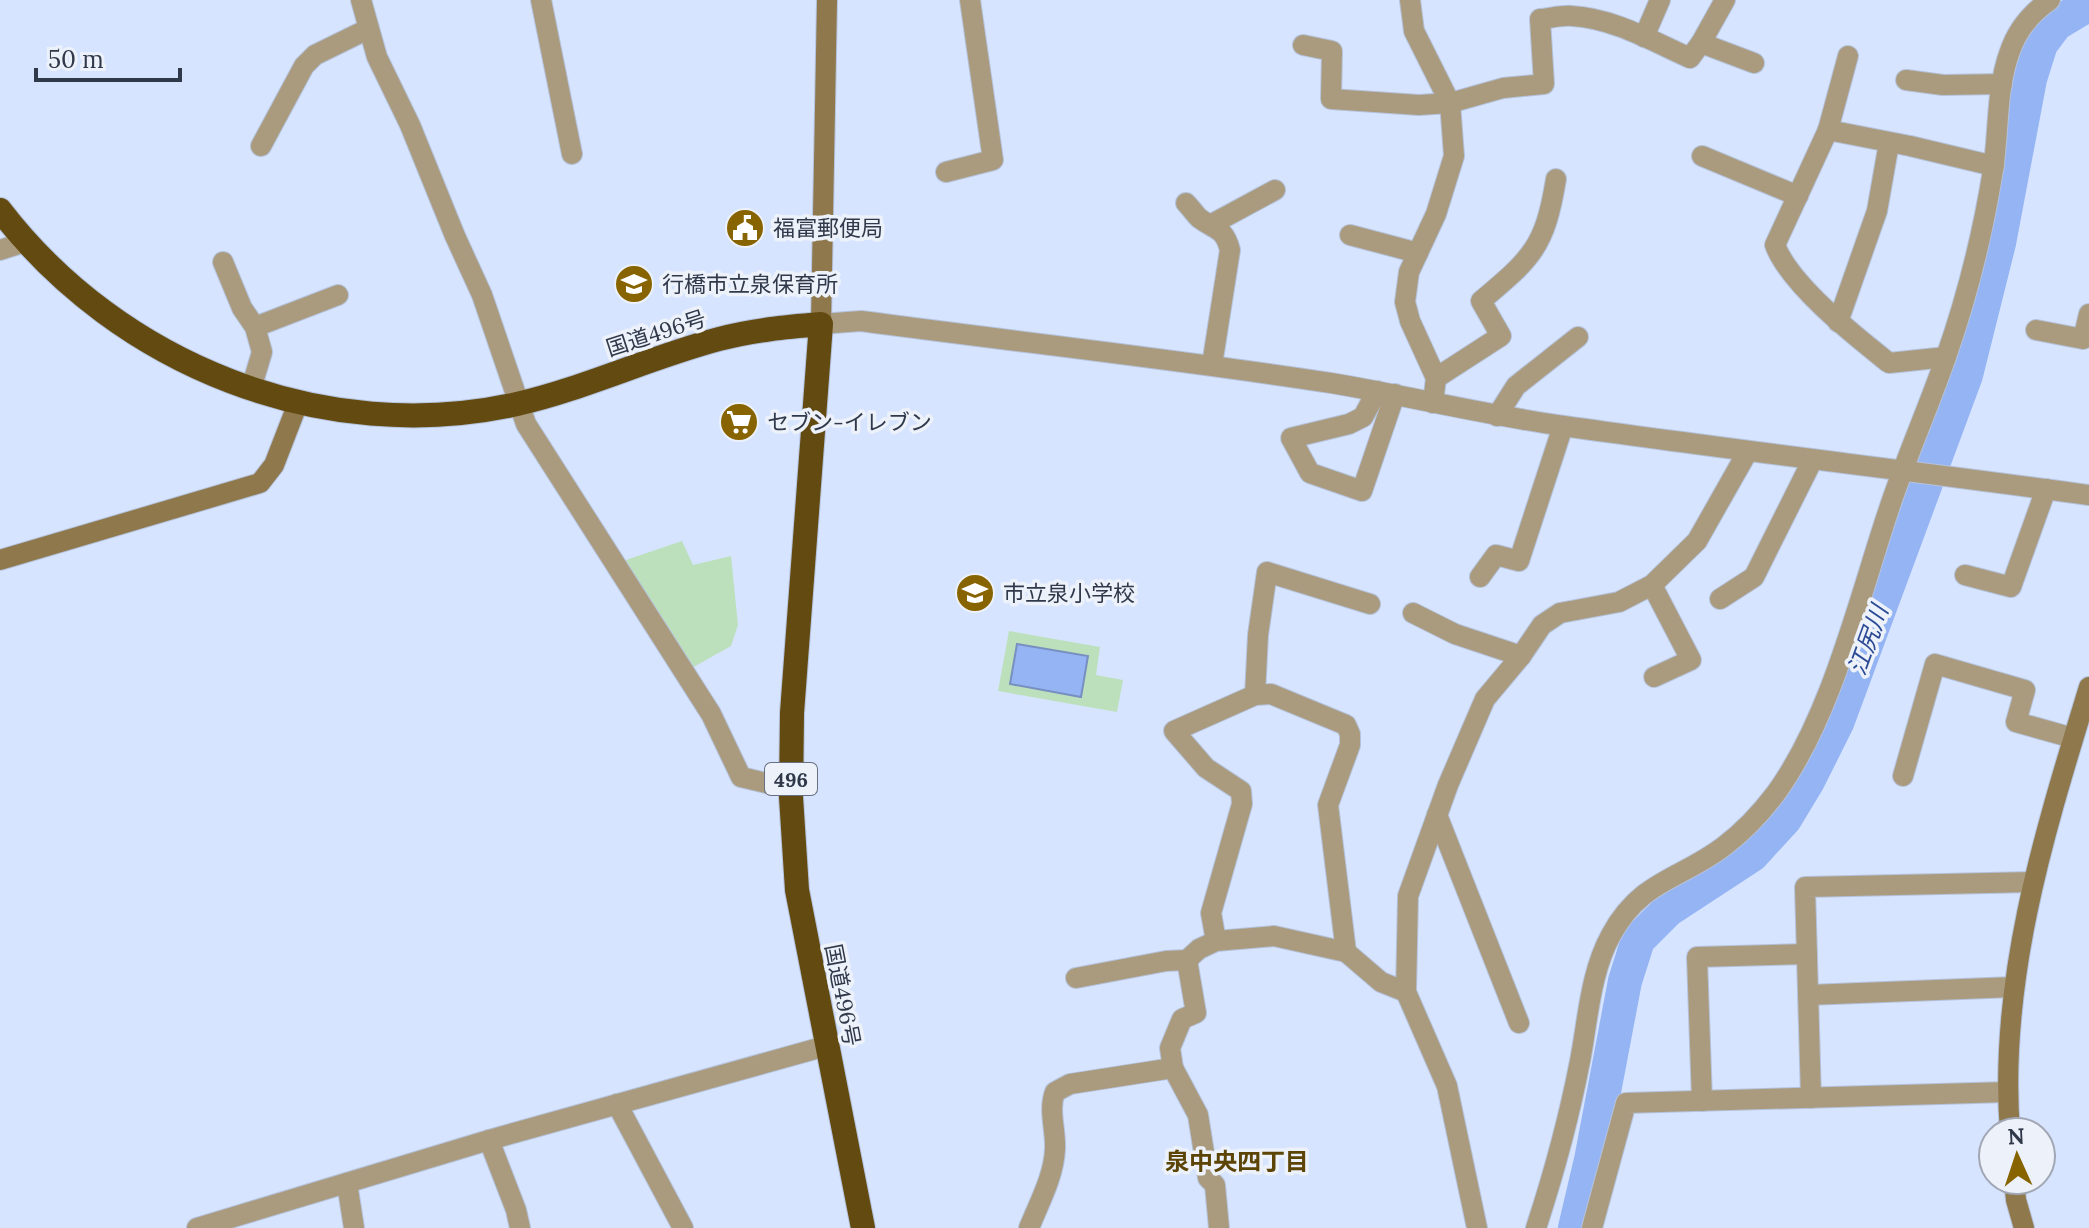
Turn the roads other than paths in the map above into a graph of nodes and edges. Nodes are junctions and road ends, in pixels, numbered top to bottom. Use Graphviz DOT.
graph roads {
  1 [pos="361,0"];
  2 [pos="541,0"];
  3 [pos="827,0"];
  4 [pos="970,0"];
  5 [pos="1410,0"];
  6 [pos="1660,0"];
  7 [pos="1725,0"];
  8 [pos="2050,0"];
  9 [pos="368,29"];
  10 [pos="1644,37"];
  11 [pos="1701,43"];
  12 [pos="1303,45"];
  13 [pos="1848,56"];
  14 [pos="1754,63"];
  15 [pos="1906,80"];
  16 [pos="2002,84"];
  17 [pos="1450,103"];
  18 [pos="1828,130"];
  19 [pos="1889,143"];
  20 [pos="261,146"];
  21 [pos="572,154"];
  22 [pos="1702,156"];
  23 [pos="1994,166"];
  24 [pos="946,172"];
  25 [pos="1556,179"];
  26 [pos="1275,190"];
  27 [pos="1798,196"];
  28 [pos="1186,203"];
  29 [pos="0,210"];
  30 [pos="1212,224"];
  31 [pos="1350,235"];
  32 [pos="25,242"];
  33 [pos="0,250"];
  34 [pos="1418,253"];
  35 [pos="223,262"];
  36 [pos="338,295"];
  37 [pos="2089,314"];
  38 [pos="1838,322"];
  39 [pos="821,324"];
  40 [pos="255,327"];
  41 [pos="2036,330"];
  42 [pos="1578,337"];
  43 [pos="1946,357"];
  44 [pos="1212,365"];
  45 [pos="1436,378"];
  46 [pos="251,389"];
  47 [pos="1386,392"];
  48 [pos="298,403"];
  49 [pos="1433,403"];
  50 [pos="518,404"];
  51 [pos="1497,416"];
  52 [pos="1563,426"];
  53 [pos="1748,451"];
  54 [pos="1812,461"];
  55 [pos="1902,470"];
  56 [pos="2046,489"];
  57 [pos="2089,495"];
  58 [pos="0,560"];
  59 [pos="1965,575"];
  60 [pos="1480,577"];
  61 [pos="1652,585"];
  62 [pos="1720,599"];
  63 [pos="1370,604"];
  64 [pos="1413,613"];
  65 [pos="1521,656"];
  66 [pos="1654,677"];
  67 [pos="2089,687"];
  68 [pos="1255,695"];
  69 [pos="2073,738"];
  70 [pos="1903,776"];
  71 [pos="791,783"];
  72 [pos="1437,815"];
  73 [pos="2033,882"];
  74 [pos="1216,941"];
  75 [pos="1346,952"];
  76 [pos="1807,954"];
  77 [pos="1187,960"];
  78 [pos="1076,978"];
  79 [pos="2014,987"];
  80 [pos="1406,992"];
  81 [pos="1808,995"];
  82 [pos="1519,1023"];
  83 [pos="826,1046"];
  84 [pos="1173,1068"];
  85 [pos="2008,1092"];
  86 [pos="1811,1098"];
  87 [pos="1702,1101"];
  88 [pos="617,1104"];
  89 [pos="2009,1116"];
  90 [pos="489,1140"];
  91 [pos="347,1183"];
  92 [pos="2016,1196"];
  93 [pos="197,1228"];
  94 [pos="354,1228"];
  95 [pos="520,1228"];
  96 [pos="683,1228"];
  97 [pos="863,1228"];
  98 [pos="1029,1228"];
  99 [pos="1219,1228"];
  100 [pos="1477,1228"];
  101 [pos="1536,1228"];
  102 [pos="1592,1228"];
  103 [pos="2024,1228"];
  1 -- 9 [label="street"];
  2 -- 21 [label="street"];
  3 -- 39 [label="street"];
  4 -- 24 [label="street"];
  5 -- 17 [label="street"];
  6 -- 10 [label="street"];
  7 -- 11 [label="street"];
  8 -- 16 [label="street"];
  9 -- 20 [label="street"];
  9 -- 50 [label="street"];
  10 -- 11 [label="street"];
  10 -- 17 [label="street"];
  11 -- 14 [label="street"];
  12 -- 17 [label="street"];
  13 -- 18 [label="street"];
  15 -- 16 [label="street"];
  16 -- 23 [label="street"];
  17 -- 34 [label="street"];
  18 -- 19 [label="street"];
  18 -- 27 [label="street"];
  19 -- 23 [label="street"];
  19 -- 38 [label="street"];
  22 -- 27 [label="street"];
  23 -- 43 [label="street"];
  25 -- 45 [label="street"];
  26 -- 30 [label="street"];
  27 -- 38 [label="street"];
  28 -- 30 [label="street"];
  29 -- 32 [label="highway, 国道496号"];
  30 -- 44 [label="street"];
  31 -- 34 [label="street"];
  32 -- 33 [label="street"];
  32 -- 46 [label="highway, 国道496号"];
  34 -- 45 [label="street"];
  35 -- 40 [label="street"];
  36 -- 40 [label="street"];
  37 -- 41 [label="street"];
  38 -- 43 [label="street"];
  39 -- 44 [label="street"];
  39 -- 50 [label="highway, 国道496号"];
  39 -- 71 [label="highway, 国道496号 / 496"];
  40 -- 46 [label="street"];
  42 -- 51 [label="street"];
  43 -- 55 [label="street"];
  44 -- 47 [label="street"];
  45 -- 49 [label="street"];
  46 -- 48 [label="highway, 国道496号"];
  47 -- 47 [label="street"];
  47 -- 49 [label="street"];
  48 -- 50 [label="highway, 国道496号"];
  48 -- 58 [label="street"];
  49 -- 51 [label="street"];
  50 -- 71 [label="street"];
  51 -- 52 [label="street"];
  52 -- 53 [label="street"];
  52 -- 60 [label="street"];
  53 -- 54 [label="street"];
  53 -- 61 [label="street"];
  54 -- 55 [label="street"];
  54 -- 62 [label="street"];
  55 -- 56 [label="street"];
  55 -- 101 [label="street"];
  56 -- 57 [label="street"];
  56 -- 59 [label="street"];
  61 -- 65 [label="street"];
  61 -- 66 [label="street"];
  63 -- 68 [label="street"];
  64 -- 65 [label="street"];
  65 -- 72 [label="street"];
  67 -- 69 [label="street"];
  68 -- 74 [label="street"];
  68 -- 75 [label="street"];
  69 -- 70 [label="street"];
  69 -- 73 [label="street"];
  71 -- 83 [label="highway, 国道496号 / 496"];
  72 -- 80 [label="street"];
  72 -- 82 [label="street"];
  73 -- 76 [label="street"];
  73 -- 79 [label="street"];
  74 -- 75 [label="street"];
  74 -- 77 [label="street"];
  75 -- 80 [label="street"];
  76 -- 81 [label="street"];
  76 -- 87 [label="street"];
  77 -- 78 [label="street"];
  77 -- 84 [label="street"];
  79 -- 81 [label="street"];
  79 -- 85 [label="street"];
  80 -- 100 [label="street"];
  81 -- 86 [label="street"];
  83 -- 88 [label="street"];
  83 -- 97 [label="highway, 国道496号 / 496"];
  84 -- 98 [label="street"];
  84 -- 99 [label="street"];
  85 -- 86 [label="street"];
  85 -- 89 [label="street"];
  86 -- 87 [label="street"];
  87 -- 102 [label="street"];
  88 -- 90 [label="street"];
  88 -- 96 [label="street"];
  90 -- 91 [label="street"];
  90 -- 95 [label="street"];
  91 -- 93 [label="street"];
  91 -- 94 [label="street"];
  92 -- 103 [label="street"];
}
